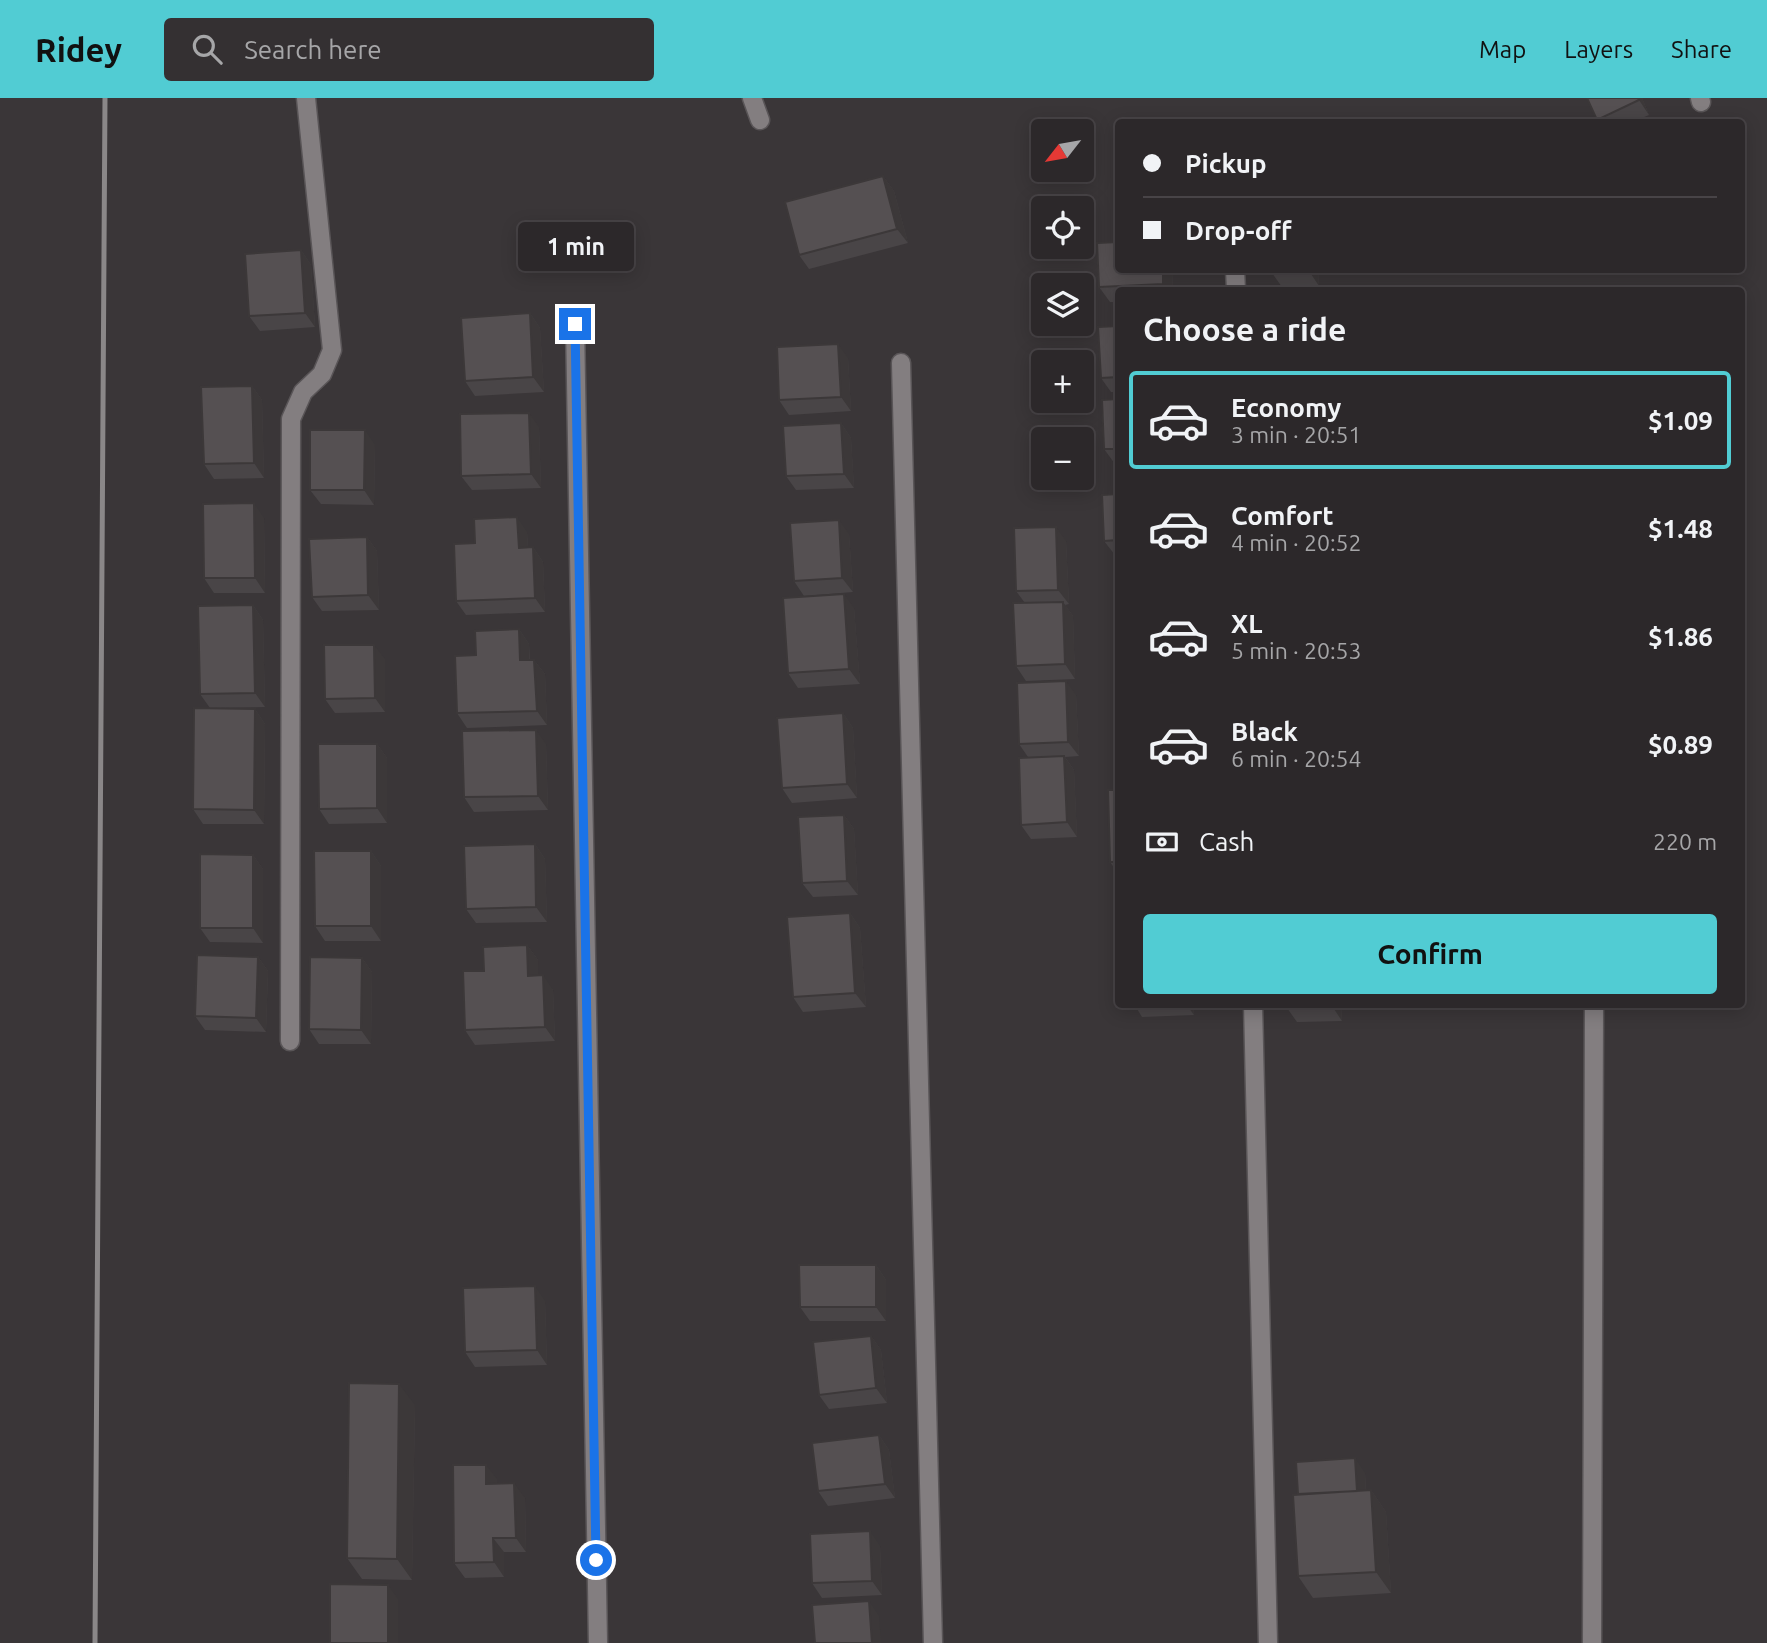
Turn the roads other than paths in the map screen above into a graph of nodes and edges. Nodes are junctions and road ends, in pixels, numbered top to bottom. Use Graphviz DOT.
graph roads {
  1 [pos="306,98"];
  2 [pos="751,98"];
  3 [pos="760,120"];
  4 [pos="575,324"];
  5 [pos="901,363"];
  6 [pos="1253,1008"];
  7 [pos="1594,1008"];
  8 [pos="290,1041"];
  9 [pos="598,1643"];
  10 [pos="933,1643"];
  11 [pos="1268,1643"];
  12 [pos="1592,1643"];
  1 -- 8 [label="street"];
  2 -- 3 [label="street"];
  4 -- 9 [label="street"];
  5 -- 10 [label="street"];
  6 -- 11 [label="street"];
  7 -- 12 [label="street"];
}
